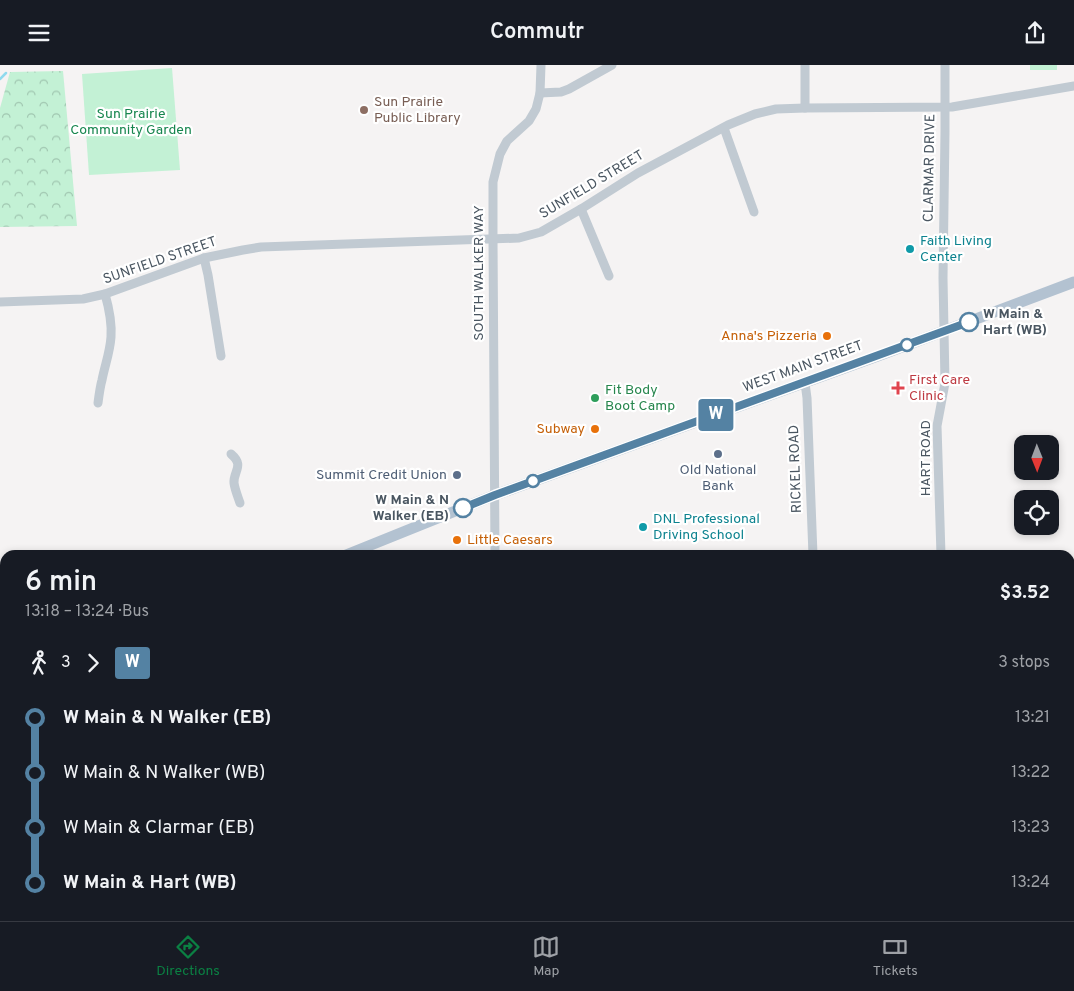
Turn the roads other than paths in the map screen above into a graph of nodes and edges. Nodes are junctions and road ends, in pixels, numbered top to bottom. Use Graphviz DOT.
graph roads {
  1 [pos="542,65"];
  2 [pos="612,65"];
  3 [pos="805,65"];
  4 [pos="944,65"];
  5 [pos="1074,86"];
  6 [pos="540,93"];
  7 [pos="945,107"];
  8 [pos="805,108"];
  9 [pos="724,128"];
  10 [pos="581,209"];
  11 [pos="754,212"];
  12 [pos="493,239"];
  13 [pos="204,258"];
  14 [pos="609,276"];
  15 [pos="1074,282"];
  16 [pos="105,294"];
  17 [pos="0,302"];
  18 [pos="944,331"];
  19 [pos="221,356"];
  20 [pos="804,383"];
  21 [pos="98,403"];
  22 [pos="231,454"];
  23 [pos="495,495"];
  24 [pos="240,503"];
  25 [pos="358,550"];
  26 [pos="495,550"];
  27 [pos="813,550"];
  28 [pos="941,550"];
  1 -- 6 [label="street, SOUTH WALKER WAY"];
  2 -- 6 [label="street"];
  3 -- 8 [label="street"];
  4 -- 7 [label="street, CLARMAR DRIVE"];
  5 -- 7 [label="street, SUNFIELD STREET"];
  6 -- 12 [label="street, SOUTH WALKER WAY"];
  7 -- 8 [label="street, SUNFIELD STREET"];
  7 -- 18 [label="street, CLARMAR DRIVE"];
  8 -- 9 [label="street, SUNFIELD STREET"];
  9 -- 10 [label="street, SUNFIELD STREET"];
  9 -- 11 [label="street"];
  10 -- 12 [label="street, SUNFIELD STREET"];
  10 -- 14 [label="street"];
  12 -- 13 [label="street, SUNFIELD STREET"];
  12 -- 23 [label="street, SOUTH WALKER WAY"];
  13 -- 16 [label="street, SUNFIELD STREET"];
  13 -- 19 [label="street"];
  15 -- 18 [label="main road, WEST MAIN STREET"];
  16 -- 17 [label="street, SUNFIELD STREET"];
  16 -- 21 [label="street"];
  18 -- 20 [label="main road, WEST MAIN STREET"];
  18 -- 28 [label="street, HART ROAD"];
  20 -- 23 [label="main road, WEST MAIN STREET"];
  20 -- 27 [label="street, RICKEL ROAD"];
  22 -- 24 [label="street"];
  23 -- 25 [label="main road, WEST MAIN STREET"];
  23 -- 26 [label="street, SOUTH WALKER WAY"];
}
